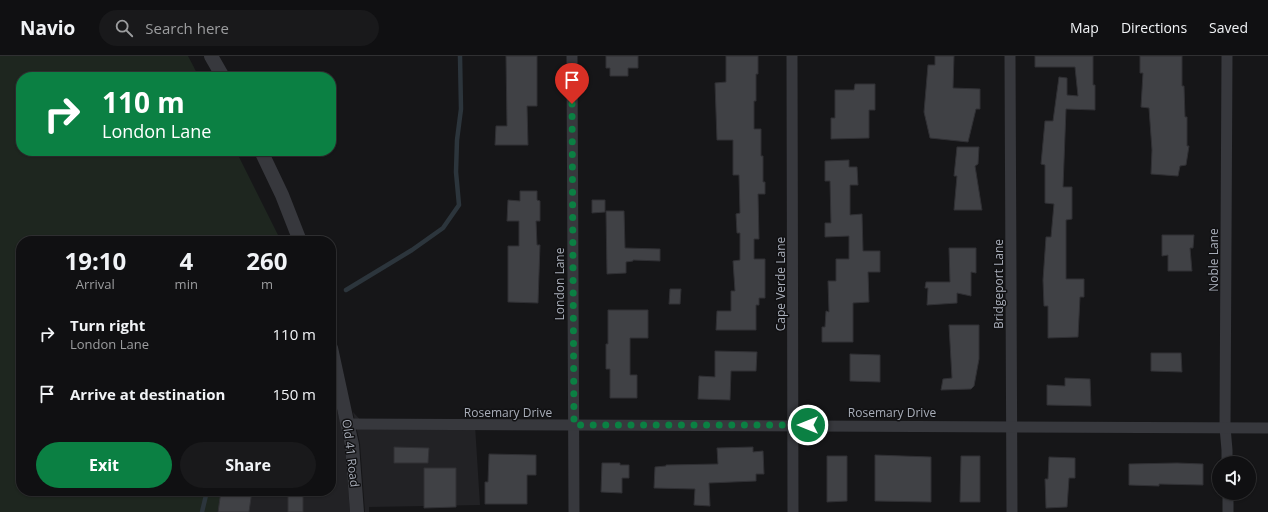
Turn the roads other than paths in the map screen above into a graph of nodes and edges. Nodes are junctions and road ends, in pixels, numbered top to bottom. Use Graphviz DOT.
graph roads {
  1 [pos="211,56"];
  2 [pos="572,56"];
  3 [pos="792,56"];
  4 [pos="1010,56"];
  5 [pos="1227,56"];
  6 [pos="220,72"];
  7 [pos="263,156"];
  8 [pos="298,236"];
  9 [pos="336,370"];
  10 [pos="348,424"];
  11 [pos="574,425"];
  12 [pos="793,425"];
  13 [pos="1012,426"];
  14 [pos="1224,427"];
  15 [pos="1268,428"];
  16 [pos="1227,456"];
  17 [pos="1228,500"];
  18 [pos="357,512"];
  19 [pos="574,512"];
  20 [pos="793,512"];
  21 [pos="1012,512"];
  22 [pos="1228,512"];
  1 -- 6 [label="street"];
  2 -- 11 [label="street, London Lane"];
  3 -- 12 [label="street, Cape Verde Lane"];
  4 -- 13 [label="street, Bridgeport Lane"];
  5 -- 14 [label="street, Noble Lane"];
  7 -- 8 [label="street"];
  9 -- 10 [label="street, Old 41 Road"];
  10 -- 11 [label="street, Rosemary Drive"];
  10 -- 18 [label="street, Old 41 Road"];
  11 -- 12 [label="street, Rosemary Drive"];
  11 -- 19 [label="street, London Lane"];
  12 -- 13 [label="street, Rosemary Drive"];
  12 -- 20 [label="street, Cape Verde Lane"];
  13 -- 14 [label="street, Rosemary Drive"];
  13 -- 21 [label="street, Bridgeport Lane"];
  14 -- 15 [label="street, Rosemary Drive"];
  14 -- 16 [label="street, Noble Lane"];
  17 -- 22 [label="street"];
}
